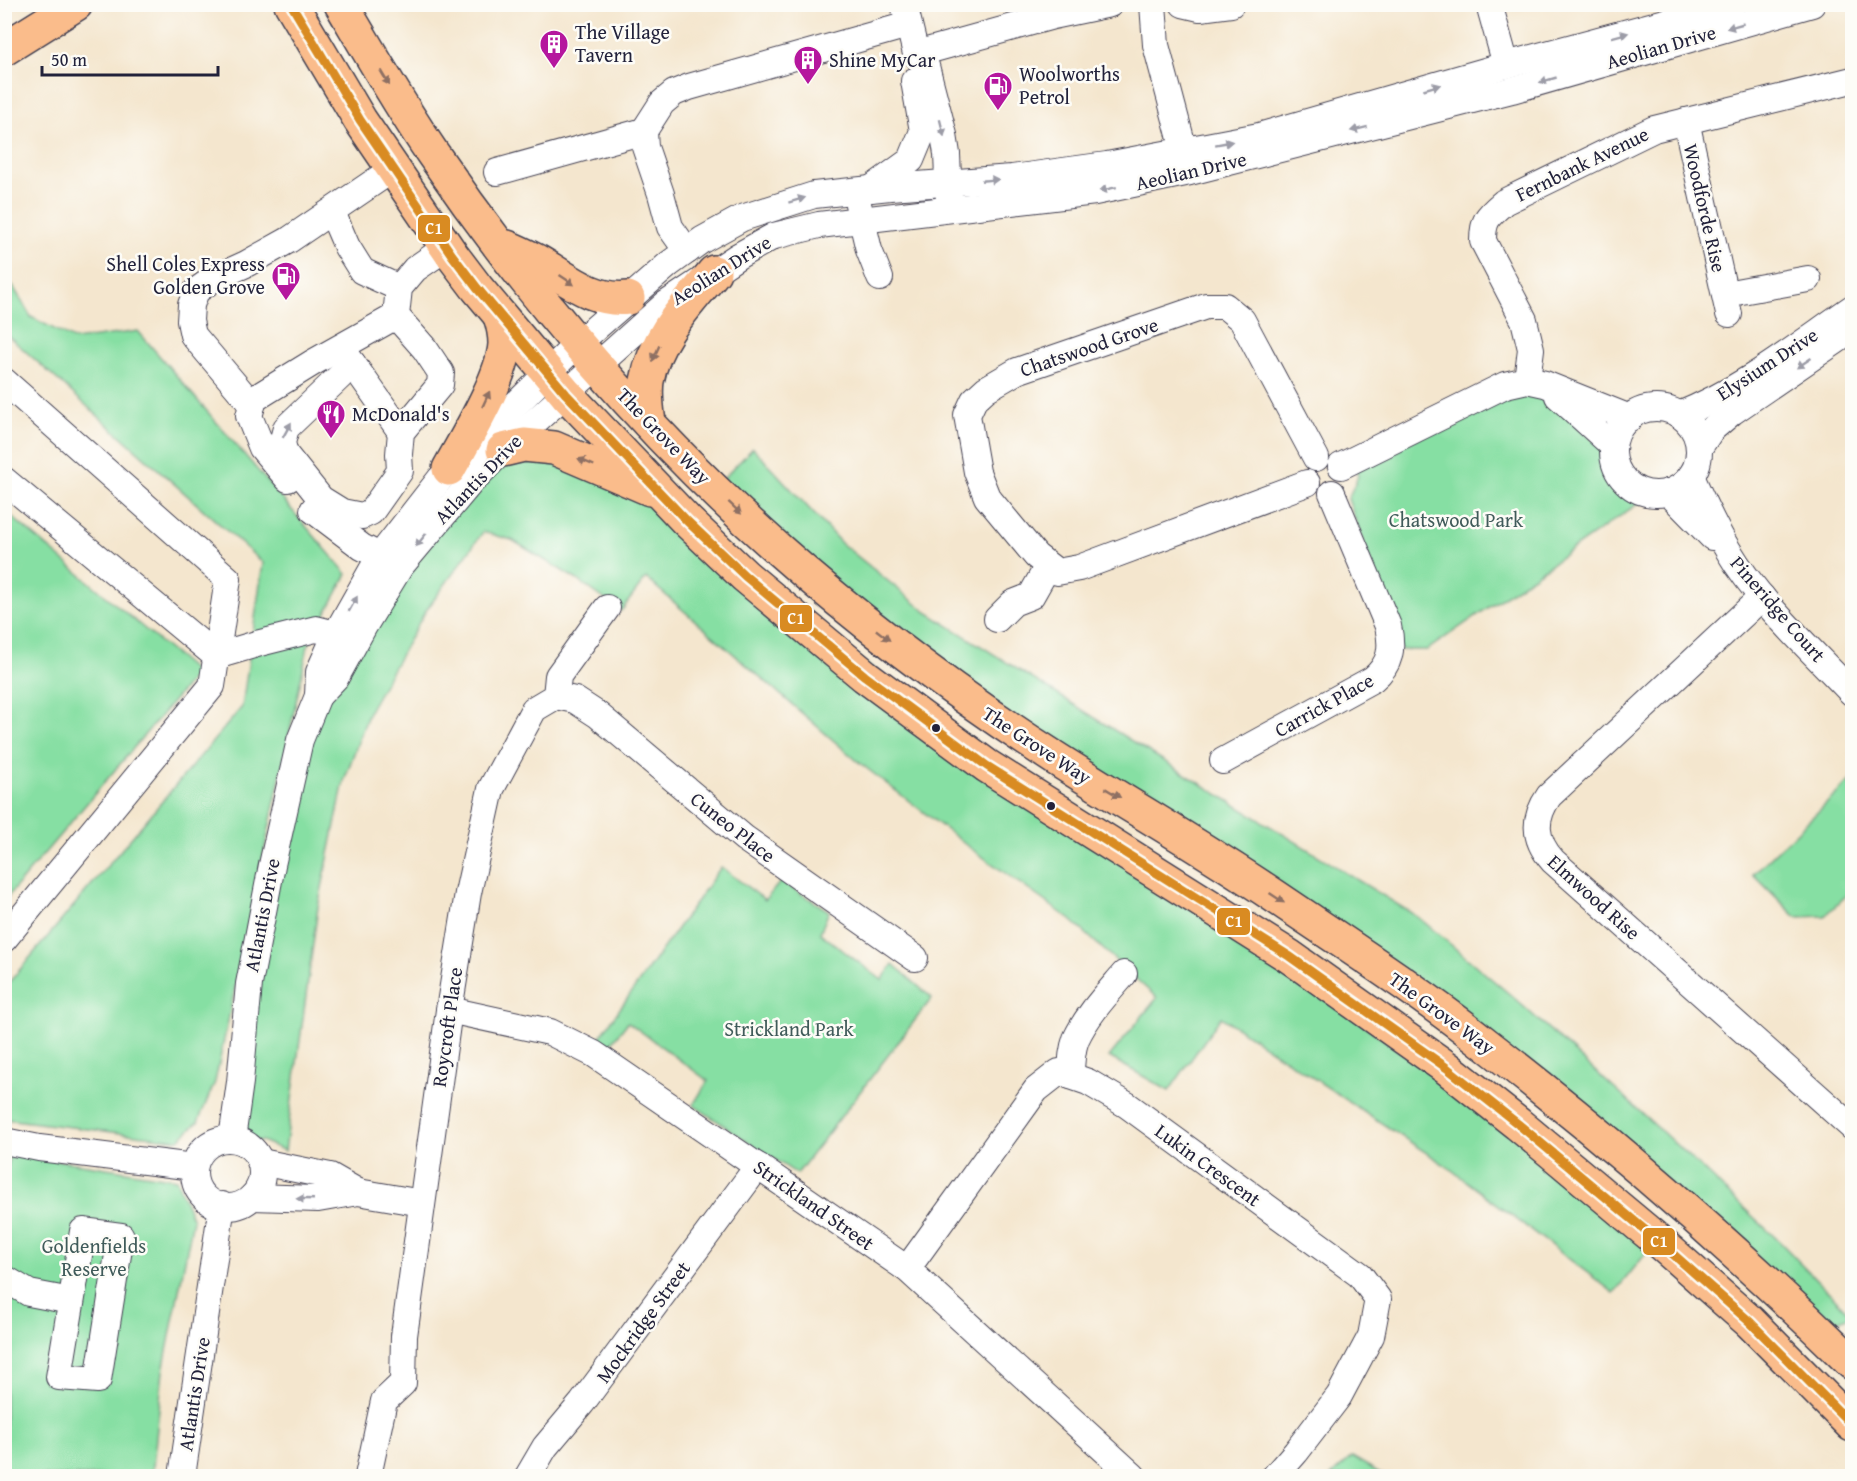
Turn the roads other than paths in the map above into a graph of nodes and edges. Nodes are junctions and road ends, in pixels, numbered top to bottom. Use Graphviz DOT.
graph roads {
  1 [pos="76,4"];
  2 [pos="266,4"];
  3 [pos="291,4"];
  4 [pos="341,4"];
  5 [pos="1110,4"];
  6 [pos="1153,4"];
  7 [pos="1183,4"];
  8 [pos="1231,4"];
  9 [pos="1489,4"];
  10 [pos="1732,4"];
  11 [pos="1812,4"];
  12 [pos="906,15"];
  13 [pos="4,49"];
  14 [pos="916,54"];
  15 [pos="1506,65"];
  16 [pos="330,71"];
  17 [pos="1852,80"];
  18 [pos="1686,121"];
  19 [pos="644,131"];
  20 [pos="1188,161"];
  21 [pos="393,169"];
  22 [pos="497,172"];
  23 [pos="948,184"];
  24 [pos="862,190"];
  25 [pos="949,211"];
  26 [pos="332,212"];
  27 [pos="861,220"];
  28 [pos="497,242"];
  29 [pos="447,248"];
  30 [pos="687,251"];
  31 [pos="714,272"];
  32 [pos="880,278"];
  33 [pos="1808,279"];
  34 [pos="399,288"];
  35 [pos="628,298"];
  36 [pos="1852,308"];
  37 [pos="396,316"];
  38 [pos="500,316"];
  39 [pos="1852,330"];
  40 [pos="587,354"];
  41 [pos="347,356"];
  42 [pos="4,381"];
  43 [pos="1536,382"];
  44 [pos="557,384"];
  45 [pos="252,405"];
  46 [pos="1679,415"];
  47 [pos="1630,418"];
  48 [pos="649,423"];
  49 [pos="400,443"];
  50 [pos="1613,446"];
  51 [pos="1699,448"];
  52 [pos="503,450"];
  53 [pos="1316,458"];
  54 [pos="1341,466"];
  55 [pos="449,469"];
  56 [pos="1691,476"];
  57 [pos="4,480"];
  58 [pos="1307,483"];
  59 [pos="1668,492"];
  60 [pos="660,493"];
  61 [pos="1332,493"];
  62 [pos="1728,551"];
  63 [pos="390,561"];
  64 [pos="1048,566"];
  65 [pos="1762,597"];
  66 [pos="607,608"];
  67 [pos="997,619"];
  68 [pos="336,634"];
  69 [pos="216,657"];
  70 [pos="1852,693"];
  71 [pos="318,696"];
  72 [pos="556,696"];
  73 [pos="1223,761"];
  74 [pos="4,939"];
  75 [pos="915,958"];
  76 [pos="1124,974"];
  77 [pos="449,1010"];
  78 [pos="1071,1076"];
  79 [pos="1852,1127"];
  80 [pos="232,1139"];
  81 [pos="4,1141"];
  82 [pos="261,1162"];
  83 [pos="758,1166"];
  84 [pos="194,1167"];
  85 [pos="358,1192"];
  86 [pos="252,1197"];
  87 [pos="422,1203"];
  88 [pos="222,1205"];
  89 [pos="907,1269"];
  90 [pos="4,1278"];
  91 [pos="71,1301"];
  92 [pos="1852,1363"];
  93 [pos="1852,1425"];
  94 [pos="182,1476"];
  95 [pos="368,1476"];
  96 [pos="528,1476"];
  97 [pos="1133,1476"];
  98 [pos="1275,1476"];
  1 -- 13 [label="main road"];
  2 -- 16 [label="main road"];
  3 -- 16 [label="main road"];
  4 -- 28 [label="main road, The Grove Way, one-way"];
  5 -- 14 [label="street"];
  6 -- 20 [label="street"];
  7 -- 8 [label="street"];
  9 -- 15 [label="street"];
  15 -- 10 [label="street, Aeolian Drive, one-way"];
  11 -- 20 [label="street, Aeolian Drive, one-way"];
  12 -- 14 [label="street"];
  12 -- 19 [label="street"];
  14 -- 23 [label="street, one-way"];
  14 -- 24 [label="street"];
  20 -- 15 [label="street, Aeolian Drive, one-way"];
  16 -- 21 [label="main road"];
  17 -- 18 [label="street, Fernbank Avenue"];
  18 -- 33 [label="street, Woodforde Rise"];
  18 -- 43 [label="street, Fernbank Avenue"];
  19 -- 22 [label="street"];
  19 -- 30 [label="street"];
  23 -- 20 [label="street, Aeolian Drive, one-way"];
  20 -- 25 [label="street, Aeolian Drive, one-way"];
  21 -- 26 [label="street"];
  21 -- 29 [label="main road"];
  23 -- 24 [label="street, Aeolian Drive"];
  23 -- 25 [label="street"];
  24 -- 27 [label="street"];
  30 -- 24 [label="street, Aeolian Drive, one-way"];
  25 -- 27 [label="street, Aeolian Drive"];
  26 -- 34 [label="street"];
  26 -- 45 [label="street"];
  27 -- 31 [label="street, Aeolian Drive"];
  27 -- 32 [label="street"];
  28 -- 35 [label="main road, one-way"];
  28 -- 40 [label="main road, The Grove Way"];
  29 -- 34 [label="street"];
  29 -- 38 [label="main road"];
  30 -- 35 [label="street, Aeolian Drive"];
  31 -- 40 [label="street, Aeolian Drive"];
  31 -- 48 [label="main road, one-way"];
  34 -- 37 [label="street"];
  35 -- 40 [label="street, Aeolian Drive"];
  36 -- 46 [label="street, Elysium Drive"];
  37 -- 41 [label="street"];
  37 -- 49 [label="street"];
  38 -- 44 [label="main road"];
  55 -- 38 [label="main road, one-way"];
  39 -- 51 [label="street, Elysium Drive, one-way"];
  40 -- 44 [label="street, Aeolian Drive"];
  40 -- 48 [label="main road, The Grove Way"];
  41 -- 45 [label="street"];
  41 -- 49 [label="street"];
  49 -- 41 [label="street, one-way"];
  42 -- 69 [label="street"];
  43 -- 47 [label="street"];
  43 -- 50 [label="street"];
  43 -- 54 [label="street"];
  44 -- 52 [label="street, Atlantis Drive"];
  44 -- 55 [label="street, Atlantis Drive"];
  44 -- 60 [label="main road"];
  45 -- 63 [label="street"];
  46 -- 47 [label="street"];
  46 -- 51 [label="street"];
  47 -- 50 [label="street"];
  48 -- 92 [label="main road, The Grove Way, one-way"];
  50 -- 59 [label="street"];
  51 -- 56 [label="street"];
  60 -- 52 [label="main road, one-way"];
  52 -- 63 [label="street, Atlantis Drive, one-way"];
  53 -- 54 [label="street"];
  53 -- 58 [label="street"];
  53 -- 64 [label="street, Chatswood Grove"];
  54 -- 61 [label="street"];
  55 -- 63 [label="street, Atlantis Drive"];
  56 -- 59 [label="street"];
  56 -- 62 [label="street, Pineridge Court"];
  57 -- 69 [label="street"];
  58 -- 61 [label="street"];
  58 -- 64 [label="street"];
  59 -- 62 [label="street, Pineridge Court"];
  60 -- 93 [label="main road"];
  61 -- 73 [label="street, Carrick Place"];
  62 -- 65 [label="street, Pineridge Court"];
  68 -- 63 [label="street, Atlantis Drive, one-way"];
  63 -- 71 [label="street, Atlantis Drive"];
  64 -- 67 [label="street"];
  65 -- 70 [label="street, Pineridge Court"];
  65 -- 79 [label="street, Elmwood Rise"];
  66 -- 72 [label="street"];
  68 -- 69 [label="street"];
  68 -- 71 [label="street, Atlantis Drive"];
  69 -- 74 [label="street"];
  71 -- 80 [label="street, Atlantis Drive"];
  72 -- 75 [label="street, Cuneo Place"];
  72 -- 77 [label="street, Roycroft Place"];
  76 -- 78 [label="street"];
  77 -- 83 [label="street, Strickland Street"];
  77 -- 87 [label="street, Roycroft Place"];
  78 -- 89 [label="street"];
  78 -- 98 [label="street, Lukin Crescent"];
  80 -- 82 [label="street"];
  80 -- 84 [label="street"];
  81 -- 84 [label="street"];
  82 -- 85 [label="street"];
  82 -- 86 [label="street"];
  83 -- 89 [label="street, Strickland Street"];
  83 -- 96 [label="street, Mockridge Street"];
  84 -- 88 [label="street"];
  85 -- 86 [label="street, one-way"];
  85 -- 87 [label="street"];
  86 -- 88 [label="street"];
  87 -- 95 [label="street, Roycroft Place"];
  88 -- 94 [label="street, Atlantis Drive"];
  89 -- 97 [label="street, Strickland Street"];
  90 -- 91 [label="street"];
  91 -- 91 [label="street"];
}
